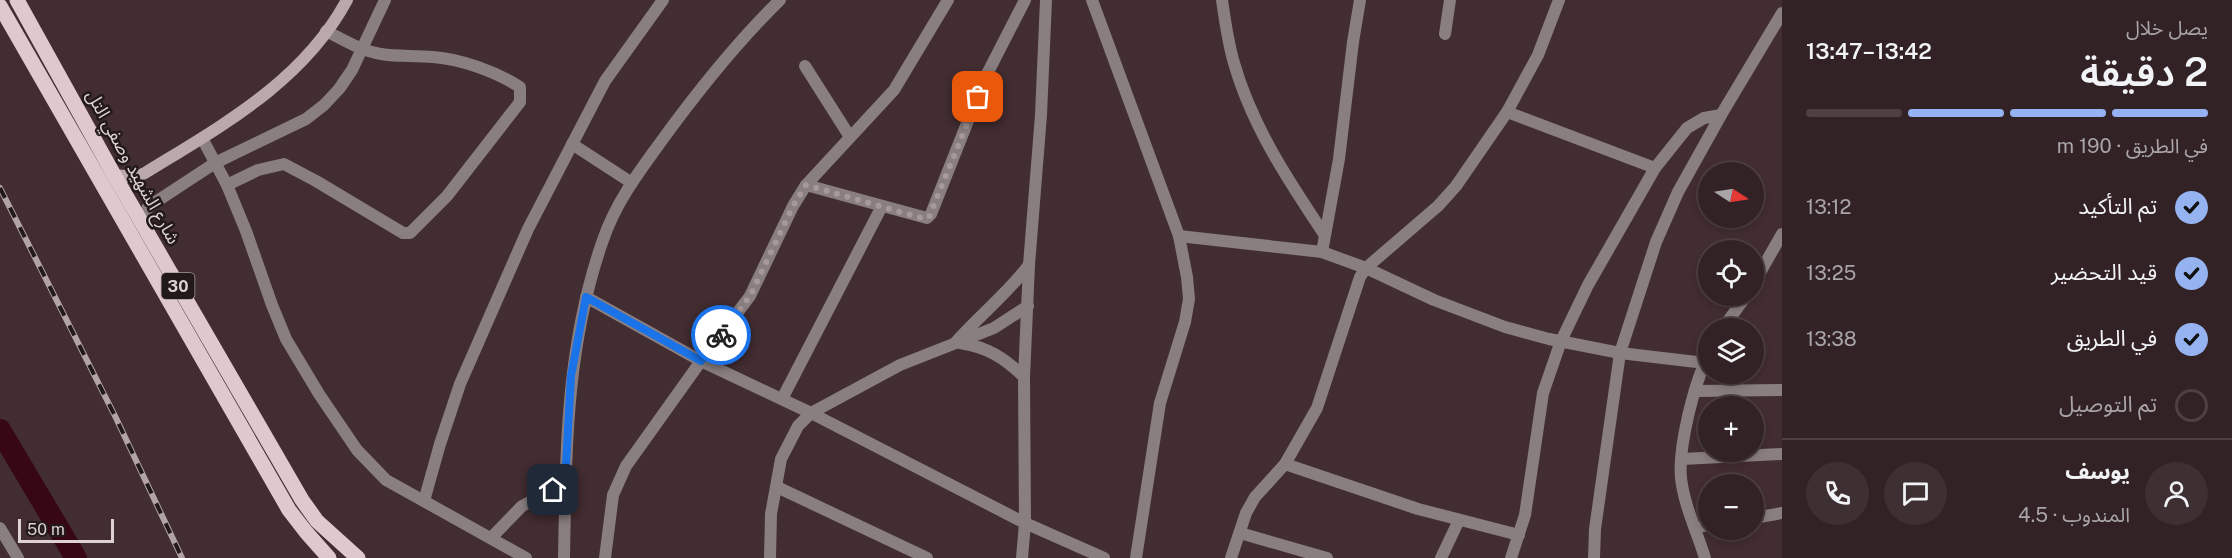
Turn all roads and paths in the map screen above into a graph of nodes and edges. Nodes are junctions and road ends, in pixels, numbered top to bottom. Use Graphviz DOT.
graph roads {
  1 [pos="17,0"];
  2 [pos="347,0"];
  3 [pos="385,0"];
  4 [pos="663,0"];
  5 [pos="780,0"];
  6 [pos="948,0"];
  7 [pos="1025,0"];
  8 [pos="1046,0"];
  9 [pos="1092,0"];
  10 [pos="1222,0"];
  11 [pos="1360,0"];
  12 [pos="1450,0"];
  13 [pos="1559,0"];
  14 [pos="0,6"];
  15 [pos="1782,13"];
  16 [pos="326,31"];
  17 [pos="1445,34"];
  18 [pos="361,49"];
  19 [pos="805,66"];
  20 [pos="1507,112"];
  21 [pos="1721,115"];
  22 [pos="850,137"];
  23 [pos="202,138"];
  24 [pos="572,144"];
  25 [pos="215,163"];
  26 [pos="1655,168"];
  27 [pos="114,175"];
  28 [pos="632,183"];
  29 [pos="227,185"];
  30 [pos="806,185"];
  31 [pos="882,206"];
  32 [pos="141,223"];
  33 [pos="1324,234"];
  34 [pos="1782,234"];
  35 [pos="1179,236"];
  36 [pos="1322,252"];
  37 [pos="1029,265"];
  38 [pos="1764,266"];
  39 [pos="1366,268"];
  40 [pos="586,297"];
  41 [pos="1028,306"];
  42 [pos="1561,341"];
  43 [pos="956,343"];
  44 [pos="1620,354"];
  45 [pos="1698,358"];
  46 [pos="701,361"];
  47 [pos="1024,377"];
  48 [pos="1698,383"];
  49 [pos="1782,390"];
  50 [pos="1695,391"];
  51 [pos="782,399"];
  52 [pos="811,413"];
  53 [pos="1782,454"];
  54 [pos="1682,459"];
  55 [pos="1285,464"];
  56 [pos="565,484"];
  57 [pos="777,487"];
  58 [pos="424,501"];
  59 [pos="1782,513"];
  60 [pos="1764,516"];
  61 [pos="1460,520"];
  62 [pos="1025,523"];
  63 [pos="1698,527"];
  64 [pos="0,528"];
  65 [pos="1695,528"];
  66 [pos="1240,533"];
  67 [pos="1519,534"];
  68 [pos="491,538"];
  69 [pos="18,558"];
  70 [pos="329,558"];
  71 [pos="358,558"];
  72 [pos="526,558"];
  73 [pos="564,558"];
  74 [pos="605,558"];
  75 [pos="770,558"];
  76 [pos="927,558"];
  77 [pos="1022,558"];
  78 [pos="1104,558"];
  79 [pos="1136,558"];
  80 [pos="1231,558"];
  81 [pos="1327,558"];
  82 [pos="1441,558"];
  83 [pos="1511,558"];
  84 [pos="1594,558"];
  85 [pos="1705,558"];
  1 -- 27 [label="main road, شارع الشهيد وصفي التل / 30"];
  2 -- 16 [label="street"];
  3 -- 18 [label="street"];
  4 -- 24 [label="street"];
  5 -- 28 [label="street"];
  6 -- 22 [label="street"];
  7 -- 31 [label="street"];
  8 -- 37 [label="street"];
  9 -- 35 [label="street"];
  10 -- 33 [label="street"];
  11 -- 33 [label="street"];
  12 -- 17 [label="street"];
  13 -- 20 [label="street"];
  14 -- 70 [label="main road, شارع الشهيد وصفي التل / 30"];
  15 -- 21 [label="street"];
  16 -- 18 [label="street"];
  16 -- 23 [label="street"];
  18 -- 25 [label="street"];
  18 -- 29 [label="street"];
  19 -- 22 [label="street"];
  20 -- 26 [label="street"];
  20 -- 39 [label="street"];
  21 -- 26 [label="street"];
  21 -- 44 [label="street"];
  22 -- 30 [label="street"];
  23 -- 25 [label="street"];
  23 -- 27 [label="street"];
  24 -- 28 [label="street"];
  24 -- 58 [label="street"];
  25 -- 29 [label="street"];
  25 -- 32 [label="street"];
  26 -- 42 [label="street"];
  27 -- 32 [label="main road, شارع الشهيد وصفي التل / 30"];
  28 -- 40 [label="street"];
  29 -- 58 [label="street"];
  30 -- 31 [label="street"];
  30 -- 46 [label="street"];
  31 -- 51 [label="street"];
  32 -- 71 [label="main road, شارع الشهيد وصفي التل / 30"];
  33 -- 36 [label="street"];
  34 -- 38 [label="street"];
  35 -- 36 [label="street"];
  35 -- 79 [label="street"];
  36 -- 39 [label="street"];
  37 -- 41 [label="street"];
  37 -- 43 [label="street"];
  39 -- 42 [label="street"];
  39 -- 55 [label="street"];
  40 -- 46 [label="street"];
  40 -- 56 [label="street"];
  41 -- 43 [label="street"];
  41 -- 47 [label="street"];
  42 -- 44 [label="street"];
  42 -- 67 [label="street"];
  43 -- 47 [label="street"];
  43 -- 52 [label="street"];
  44 -- 45 [label="street"];
  44 -- 84 [label="street"];
  46 -- 51 [label="street"];
  46 -- 74 [label="street"];
  47 -- 62 [label="street"];
  48 -- 50 [label="street"];
  49 -- 50 [label="street"];
  50 -- 54 [label="street"];
  51 -- 52 [label="street"];
  52 -- 57 [label="street"];
  52 -- 62 [label="street"];
  53 -- 54 [label="street"];
  54 -- 65 [label="street"];
  55 -- 61 [label="street"];
  55 -- 66 [label="street"];
  56 -- 68 [label="street"];
  56 -- 73 [label="street"];
  57 -- 75 [label="street"];
  57 -- 76 [label="street"];
  58 -- 68 [label="street"];
  59 -- 60 [label="street"];
  61 -- 67 [label="street"];
  61 -- 82 [label="street"];
  62 -- 77 [label="street"];
  62 -- 78 [label="street"];
  63 -- 65 [label="street"];
  64 -- 69 [label="street"];
  65 -- 85 [label="street"];
  66 -- 80 [label="street"];
  66 -- 81 [label="street"];
  67 -- 83 [label="street"];
  68 -- 72 [label="street"];
}
